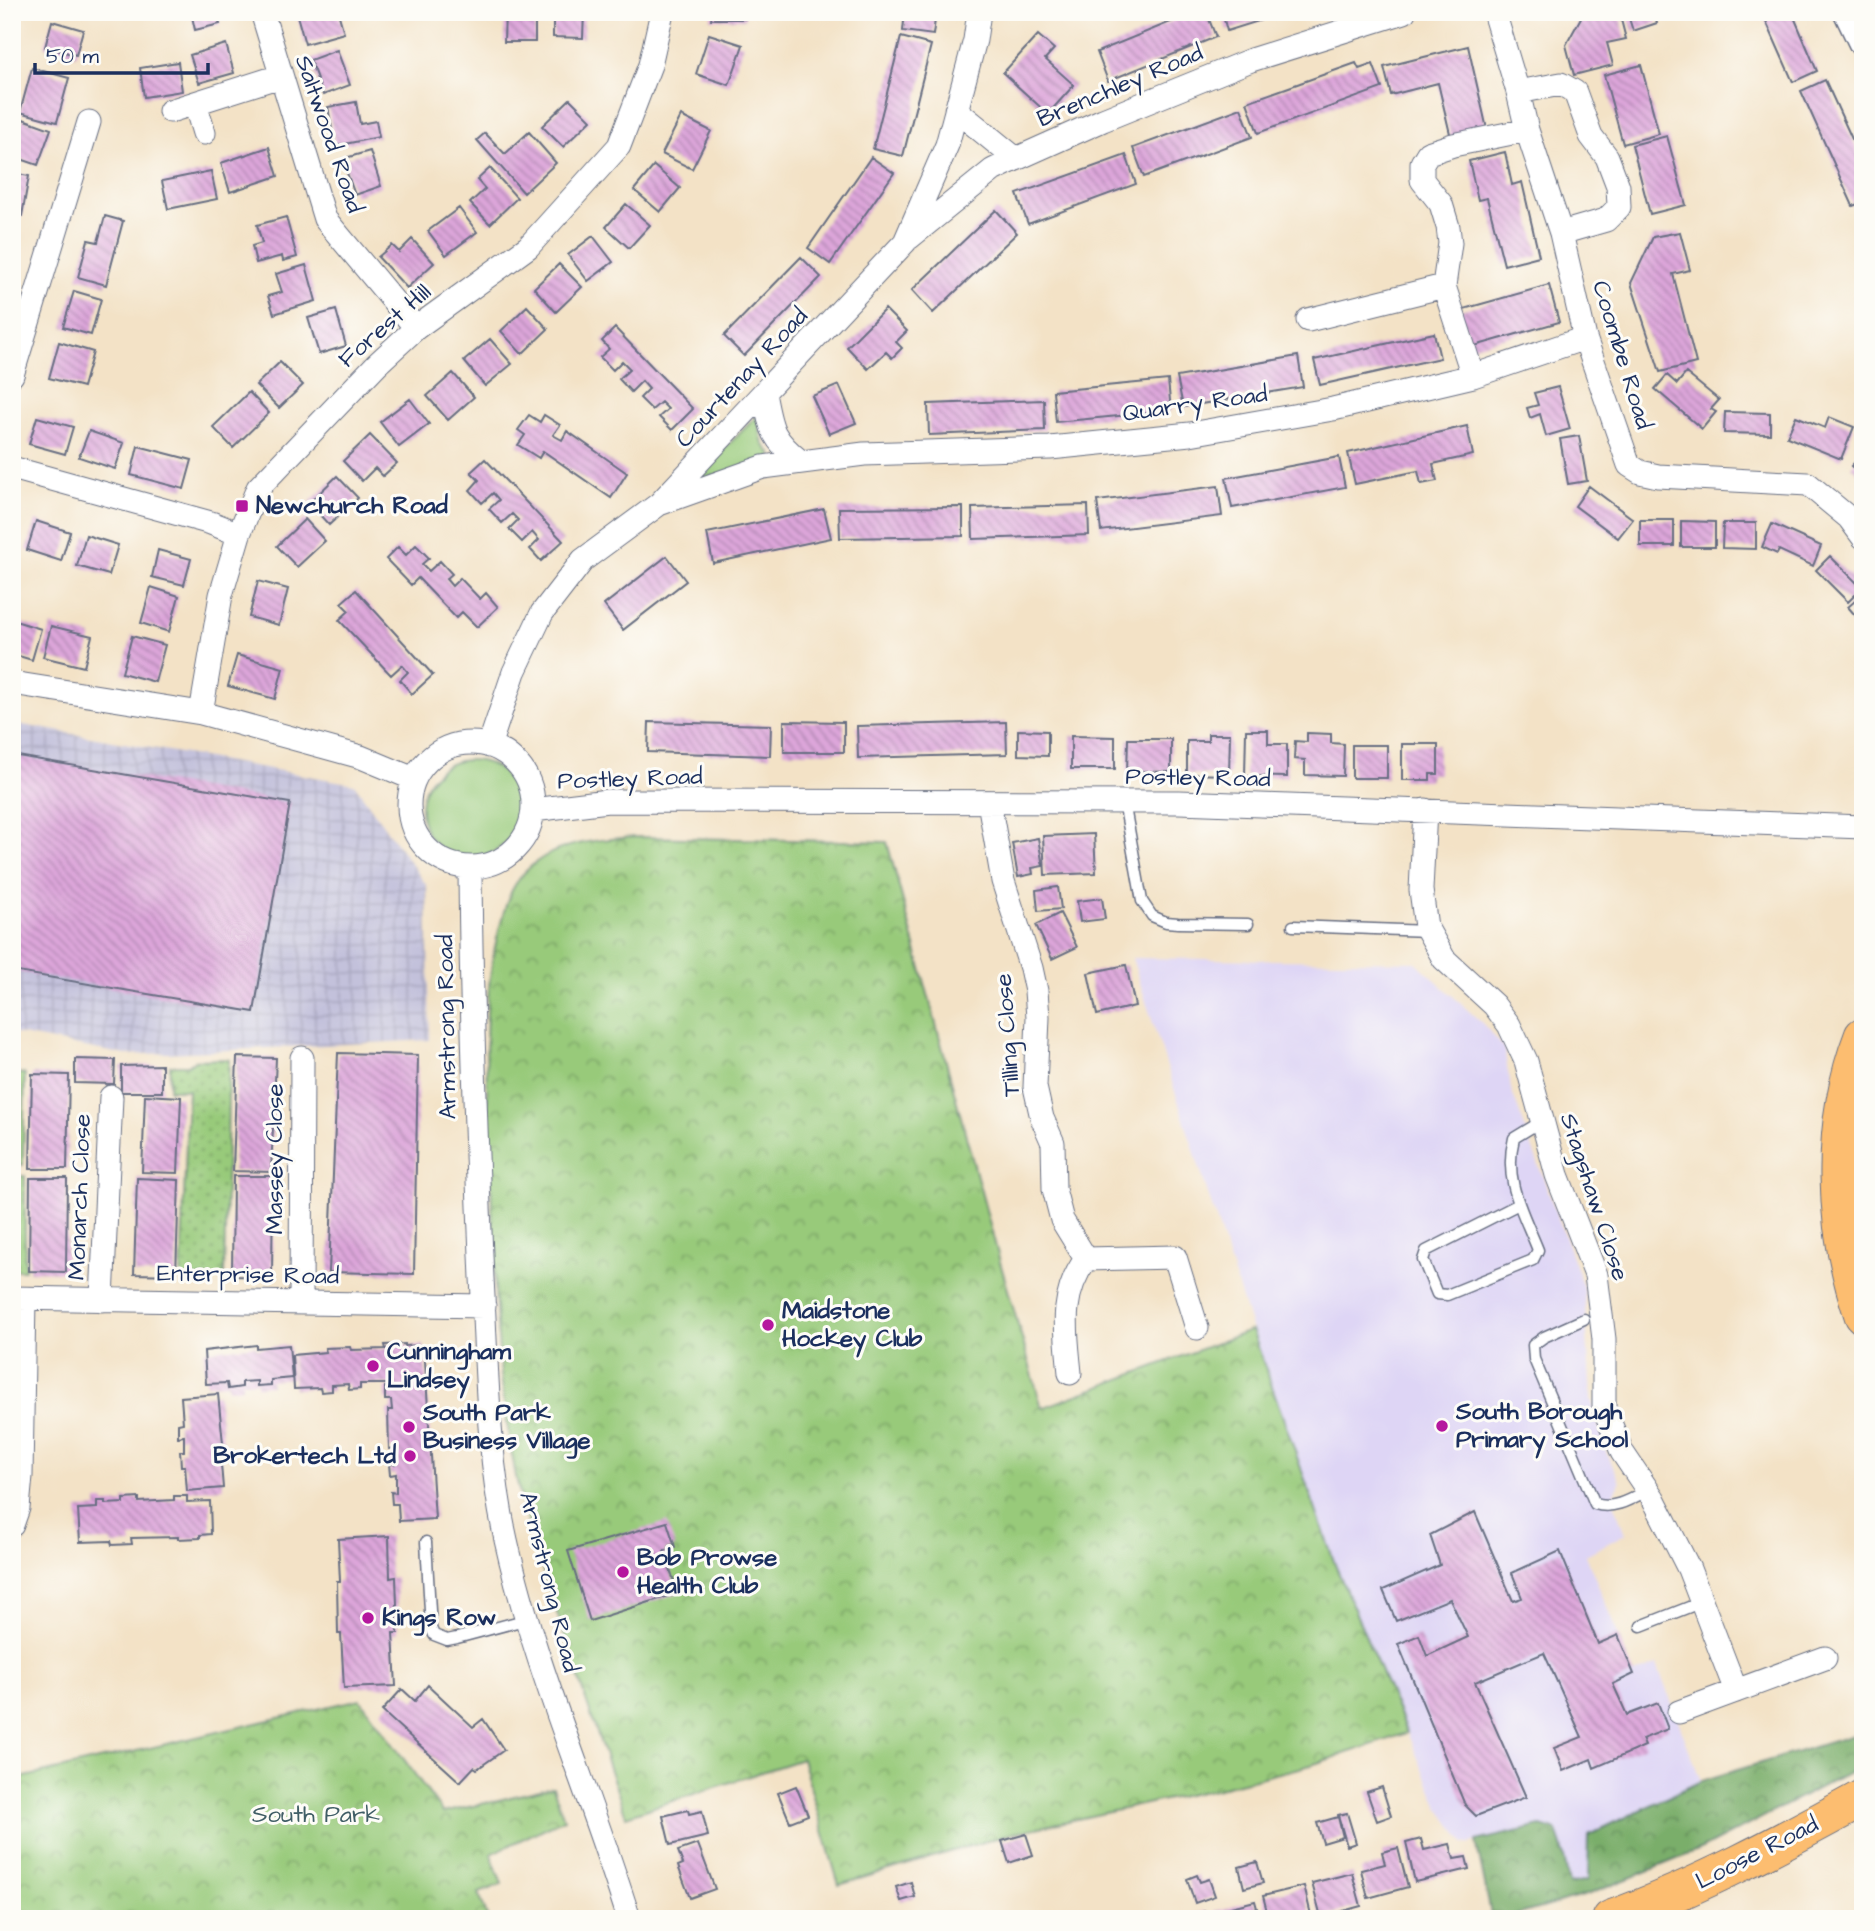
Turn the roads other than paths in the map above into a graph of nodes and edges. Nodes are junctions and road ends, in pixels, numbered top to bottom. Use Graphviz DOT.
graph roads {
  1 [pos="262,12"];
  2 [pos="662,12"];
  3 [pos="979,12"];
  4 [pos="1404,12"];
  5 [pos="1494,12"];
  6 [pos="1848,12"];
  7 [pos="1863,43"];
  8 [pos="280,76"];
  9 [pos="1518,92"];
  10 [pos="195,103"];
  11 [pos="957,110"];
  12 [pos="170,111"];
  13 [pos="89,122"];
  14 [pos="1527,130"];
  15 [pos="204,133"];
  16 [pos="1016,159"];
  17 [pos="1561,233"];
  18 [pos="905,242"];
  19 [pos="1444,286"];
  20 [pos="1308,320"];
  21 [pos="416,328"];
  22 [pos="1585,338"];
  23 [pos="12,375"];
  24 [pos="1473,376"];
  25 [pos="764,393"];
  26 [pos="801,462"];
  27 [pos="12,468"];
  28 [pos="659,504"];
  29 [pos="239,534"];
  30 [pos="1863,537"];
  31 [pos="12,683"];
  32 [pos="201,713"];
  33 [pos="489,746"];
  34 [pos="414,779"];
  35 [pos="989,802"];
  36 [pos="1124,803"];
  37 [pos="533,810"];
  38 [pos="1425,810"];
  39 [pos="1863,827"];
  40 [pos="470,869"];
  41 [pos="1248,924"];
  42 [pos="1293,926"];
  43 [pos="1428,931"];
  44 [pos="1863,1035"];
  45 [pos="302,1058"];
  46 [pos="111,1097"];
  47 [pos="1542,1121"];
  48 [pos="1519,1203"];
  49 [pos="1086,1259"];
  50 [pos="18,1298"];
  51 [pos="102,1300"];
  52 [pos="301,1302"];
  53 [pos="484,1306"];
  54 [pos="1863,1315"];
  55 [pos="1584,1319"];
  56 [pos="1197,1328"];
  57 [pos="1070,1373"];
  58 [pos="1648,1490"];
  59 [pos="12,1525"];
  60 [pos="426,1542"];
  61 [pos="1702,1602"];
  62 [pos="528,1619"];
  63 [pos="1641,1626"];
  64 [pos="1825,1657"];
  65 [pos="1737,1691"];
  66 [pos="1679,1712"];
  67 [pos="1863,1798"];
  68 [pos="1661,1910"];
  69 [pos="629,1919"];
  70 [pos="1611,1919"];
  1 -- 8 [label="street, Saltwood Road"];
  2 -- 21 [label="street, Forest Hill"];
  3 -- 11 [label="street, Courtenay Road"];
  4 -- 16 [label="street, Brenchley Road"];
  5 -- 9 [label="street, Coombe Road"];
  6 -- 7 [label="street"];
  8 -- 10 [label="street"];
  8 -- 21 [label="street, Saltwood Road"];
  9 -- 14 [label="street, Coombe Road"];
  9 -- 17 [label="street"];
  10 -- 12 [label="street"];
  10 -- 15 [label="street"];
  11 -- 16 [label="street"];
  11 -- 18 [label="street, Courtenay Road"];
  13 -- 23 [label="street"];
  14 -- 17 [label="street, Coombe Road"];
  14 -- 19 [label="street"];
  16 -- 18 [label="street, Brenchley Road"];
  17 -- 22 [label="street, Coombe Road"];
  18 -- 25 [label="street, Courtenay Road"];
  19 -- 20 [label="street"];
  19 -- 24 [label="street"];
  21 -- 29 [label="street, Forest Hill"];
  22 -- 24 [label="street, Quarry Road"];
  22 -- 30 [label="street, Coombe Road"];
  24 -- 26 [label="street, Quarry Road"];
  25 -- 26 [label="street"];
  25 -- 28 [label="street, Courtenay Road"];
  26 -- 28 [label="street, Quarry Road"];
  27 -- 29 [label="street"];
  28 -- 33 [label="street, Courtenay Road"];
  29 -- 32 [label="street, Forest Hill"];
  31 -- 32 [label="street"];
  32 -- 34 [label="street"];
  33 -- 34 [label="street"];
  33 -- 37 [label="street"];
  34 -- 40 [label="street"];
  35 -- 36 [label="street, Postley Road"];
  35 -- 37 [label="street, Postley Road"];
  35 -- 49 [label="street, Tilling Close"];
  36 -- 38 [label="street, Postley Road"];
  36 -- 41 [label="lane"];
  37 -- 40 [label="street"];
  38 -- 39 [label="street, Postley Road"];
  38 -- 43 [label="street, Stagshaw Close"];
  40 -- 53 [label="street, Armstrong Road"];
  42 -- 43 [label="lane"];
  43 -- 47 [label="street, Stagshaw Close"];
  44 -- 54 [label="highway"];
  45 -- 52 [label="street, Massey Close"];
  46 -- 51 [label="street, Monarch Close"];
  47 -- 48 [label="lane"];
  47 -- 58 [label="street, Stagshaw Close"];
  48 -- 48 [label="lane"];
  49 -- 56 [label="street"];
  49 -- 57 [label="street"];
  50 -- 51 [label="street, Enterprise Road"];
  50 -- 59 [label="street"];
  51 -- 52 [label="street, Enterprise Road"];
  52 -- 53 [label="street, Enterprise Road"];
  53 -- 62 [label="street, Armstrong Road"];
  55 -- 58 [label="lane"];
  58 -- 61 [label="street, Stagshaw Close"];
  60 -- 62 [label="lane"];
  61 -- 63 [label="lane"];
  61 -- 65 [label="street, Stagshaw Close"];
  62 -- 69 [label="street, Armstrong Road"];
  64 -- 65 [label="street"];
  65 -- 66 [label="street"];
  67 -- 68 [label="highway, Loose Road"];
  68 -- 70 [label="highway, Loose Road"];
}
